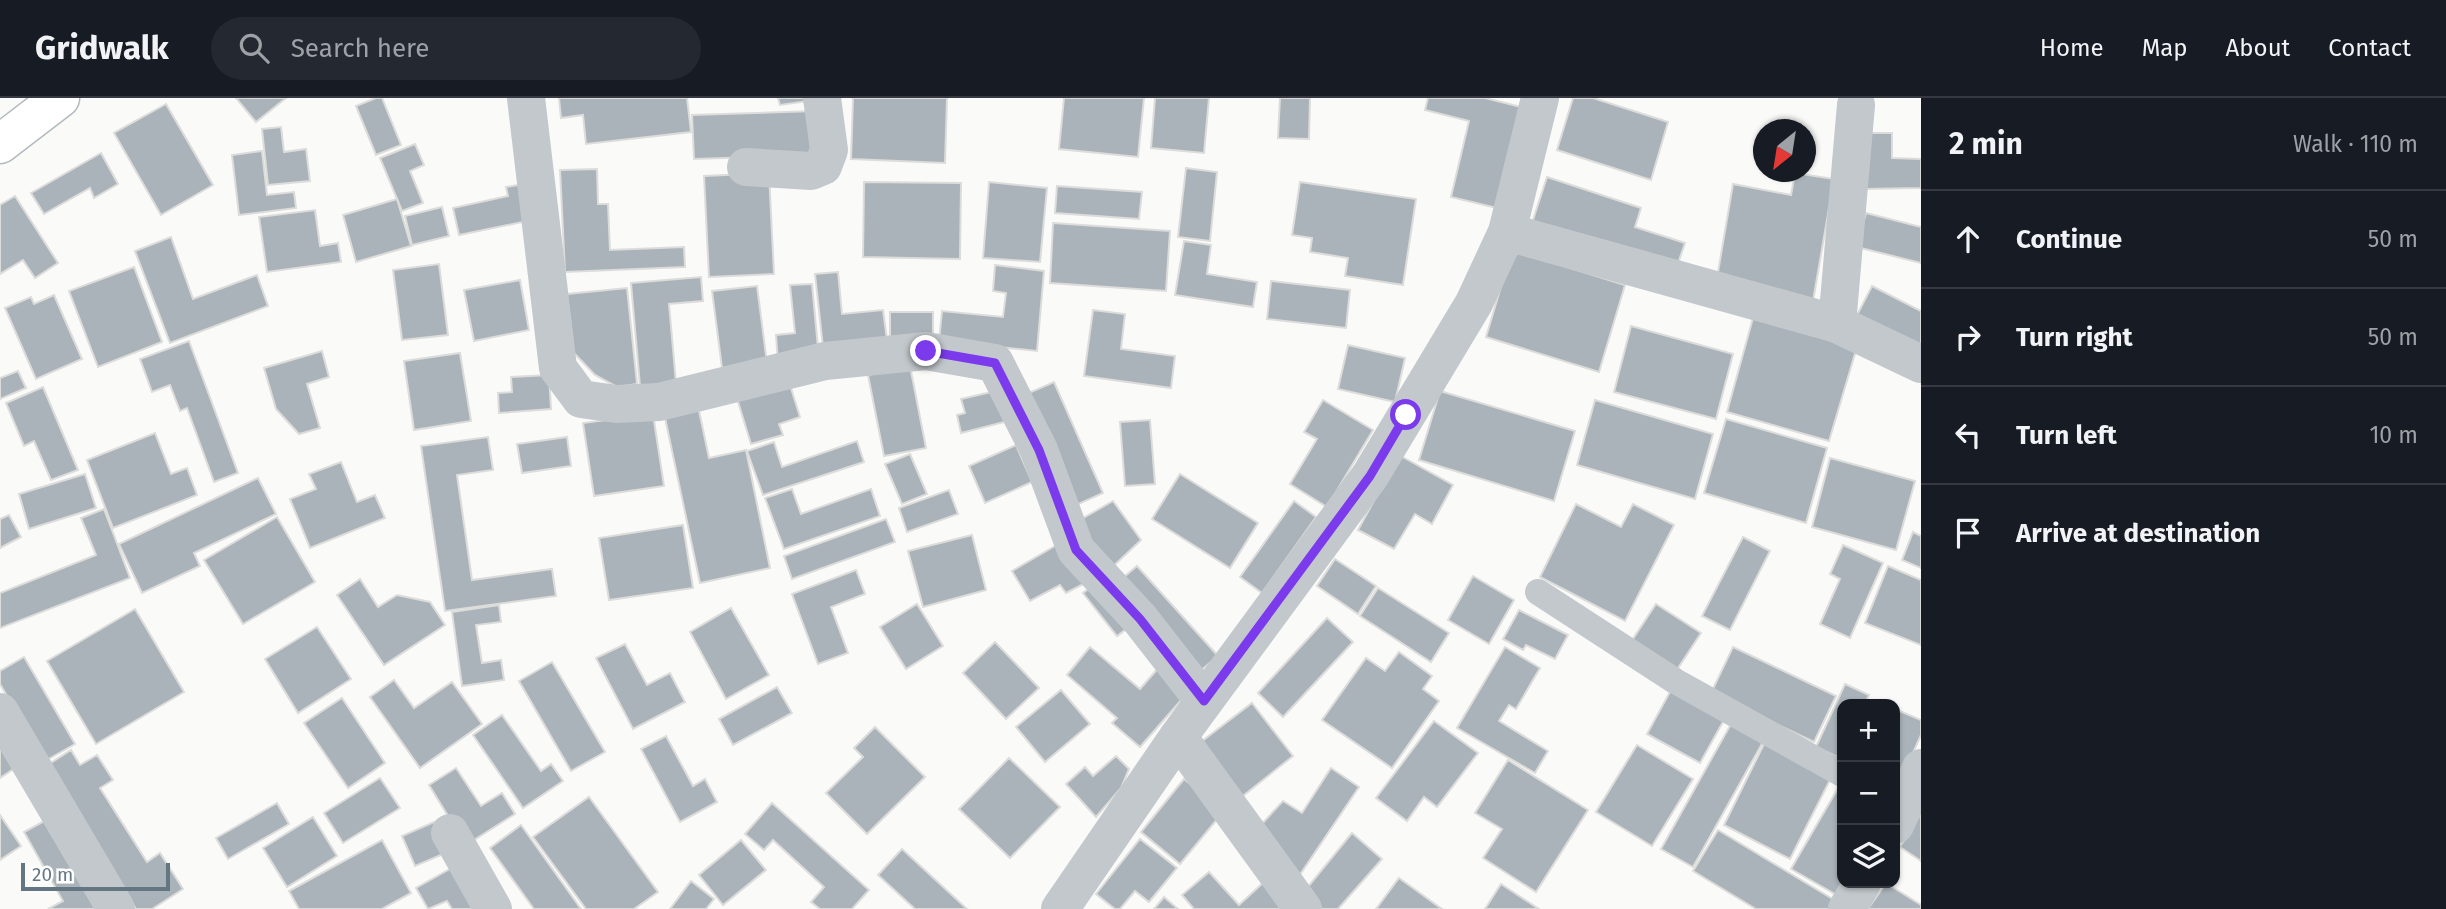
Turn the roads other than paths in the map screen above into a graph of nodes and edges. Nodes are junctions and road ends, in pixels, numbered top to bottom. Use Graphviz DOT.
graph roads {
  1 [pos="60,98"];
  2 [pos="526,98"];
  3 [pos="822,98"];
  4 [pos="1540,98"];
  5 [pos="1856,105"];
  6 [pos="0,144"];
  7 [pos="746,167"];
  8 [pos="1507,232"];
  9 [pos="1837,324"];
  10 [pos="1921,364"];
  11 [pos="1538,592"];
  12 [pos="1204,701"];
  13 [pos="0,712"];
  14 [pos="1178,737"];
  15 [pos="1921,768"];
  16 [pos="1837,771"];
  17 [pos="1900,808"];
  18 [pos="450,833"];
  19 [pos="1859,888"];
  20 [pos="116,909"];
  21 [pos="493,909"];
  22 [pos="1060,909"];
  23 [pos="1303,909"];
  24 [pos="1847,909"];
  1 -- 6 [label="street"];
  2 -- 12 [label="street"];
  3 -- 7 [label="street"];
  4 -- 8 [label="street"];
  5 -- 9 [label="street"];
  8 -- 9 [label="street"];
  8 -- 12 [label="street"];
  9 -- 10 [label="street"];
  11 -- 16 [label="lane"];
  12 -- 14 [label="street"];
  13 -- 20 [label="street"];
  14 -- 22 [label="street"];
  14 -- 23 [label="street"];
  15 -- 17 [label="street"];
  18 -- 21 [label="street"];
  19 -- 24 [label="street"];
}
